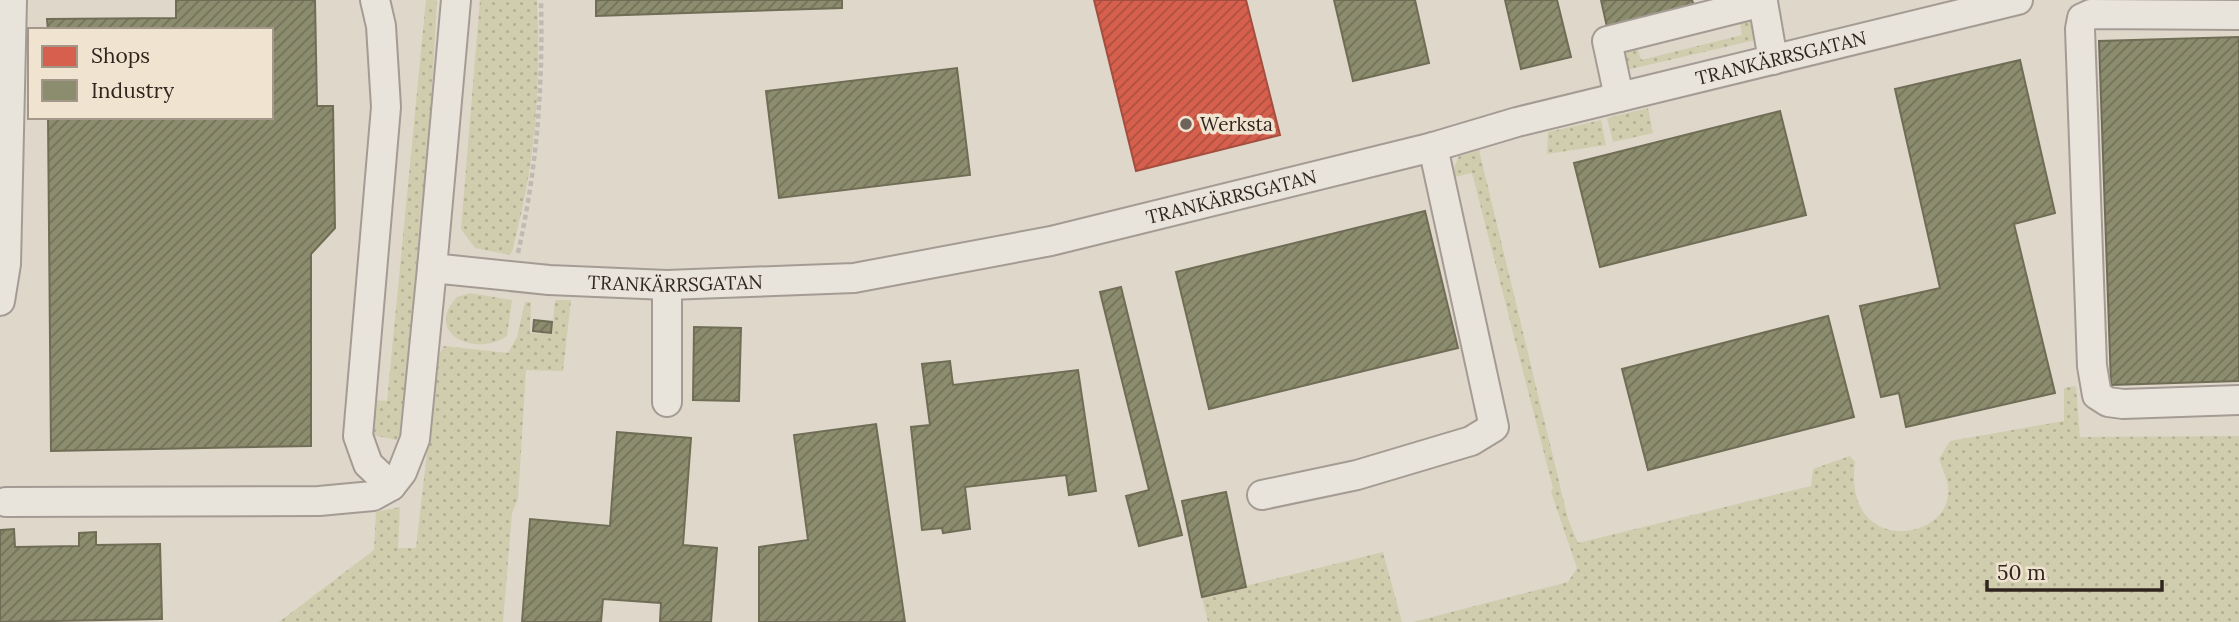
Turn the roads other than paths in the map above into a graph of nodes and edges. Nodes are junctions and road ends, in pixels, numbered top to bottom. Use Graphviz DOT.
graph roads {
  1 [pos="12,0"];
  2 [pos="375,0"];
  3 [pos="456,0"];
  4 [pos="2018,0"];
  5 [pos="1763,1"];
  6 [pos="1967,6"];
  7 [pos="2090,7"];
  8 [pos="2239,15"];
  9 [pos="1773,60"];
  10 [pos="1619,97"];
  11 [pos="1433,147"];
  12 [pos="432,268"];
  13 [pos="667,285"];
  14 [pos="0,301"];
  15 [pos="2239,400"];
  16 [pos="667,402"];
  17 [pos="391,486"];
  18 [pos="1262,495"];
  19 [pos="6,502"];
  1 -- 14 [label="street"];
  2 -- 17 [label="street"];
  3 -- 12 [label="street"];
  4 -- 6 [label="street, TRANKÄRRSGATAN"];
  5 -- 9 [label="street"];
  5 -- 10 [label="street"];
  6 -- 9 [label="street, TRANKÄRRSGATAN"];
  7 -- 8 [label="street"];
  7 -- 15 [label="street"];
  9 -- 10 [label="street, TRANKÄRRSGATAN"];
  10 -- 11 [label="street, TRANKÄRRSGATAN"];
  11 -- 13 [label="street, TRANKÄRRSGATAN"];
  11 -- 18 [label="street"];
  12 -- 13 [label="street, TRANKÄRRSGATAN"];
  12 -- 17 [label="street"];
  13 -- 16 [label="street"];
  17 -- 19 [label="street"];
}
